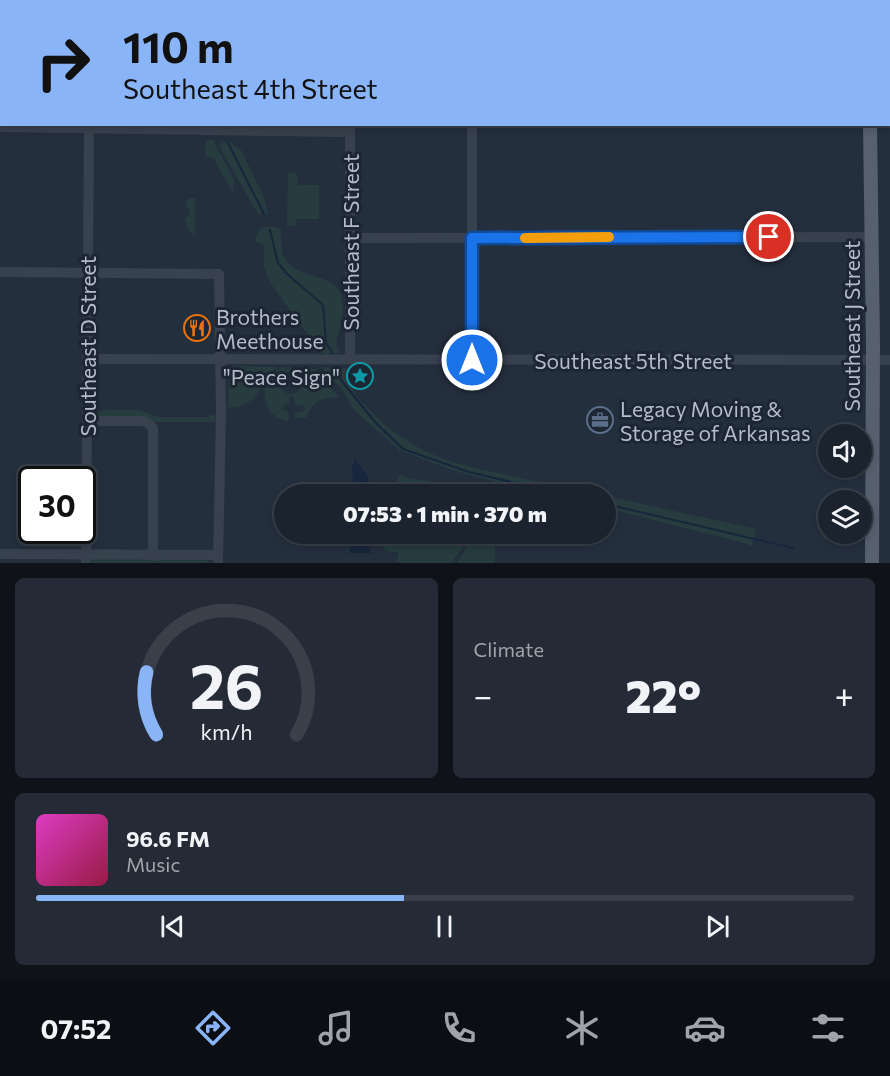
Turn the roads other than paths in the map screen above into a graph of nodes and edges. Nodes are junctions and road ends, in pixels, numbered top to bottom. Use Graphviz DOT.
graph roads {
  1 [pos="472,126"];
  2 [pos="870,126"];
  3 [pos="0,127"];
  4 [pos="89,128"];
  5 [pos="349,128"];
  6 [pos="872,237"];
  7 [pos="351,238"];
  8 [pos="472,238"];
  9 [pos="0,272"];
  10 [pos="88,273"];
  11 [pos="219,358"];
  12 [pos="350,358"];
  13 [pos="87,359"];
  14 [pos="472,360"];
  15 [pos="873,360"];
  16 [pos="890,360"];
  17 [pos="87,421"];
  18 [pos="0,554"];
  19 [pos="153,555"];
  20 [pos="86,558"];
  21 [pos="218,559"];
  22 [pos="872,563"];
  1 -- 8 [label="street"];
  2 -- 6 [label="main road, Southeast J Street"];
  3 -- 4 [label="street"];
  4 -- 5 [label="street"];
  4 -- 10 [label="street, Southeast D Street"];
  5 -- 7 [label="street, Southeast F Street"];
  6 -- 8 [label="street"];
  6 -- 15 [label="main road, Southeast J Street"];
  7 -- 8 [label="street"];
  7 -- 12 [label="street, Southeast F Street"];
  8 -- 14 [label="street"];
  9 -- 10 [label="street"];
  10 -- 11 [label="street"];
  10 -- 13 [label="street, Southeast D Street"];
  11 -- 12 [label="street, Southeast 5th Street"];
  11 -- 13 [label="street, Southeast 5th Street"];
  11 -- 21 [label="street"];
  12 -- 14 [label="street, Southeast 5th Street"];
  13 -- 17 [label="street, Southeast D Street"];
  14 -- 15 [label="street, Southeast 5th Street"];
  15 -- 16 [label="street, Southeast 5th Street"];
  15 -- 22 [label="main road, Southeast J Street"];
  17 -- 19 [label="street"];
  17 -- 20 [label="street, Southeast D Street"];
  18 -- 20 [label="street"];
  19 -- 20 [label="street"];
  19 -- 21 [label="street"];
}
